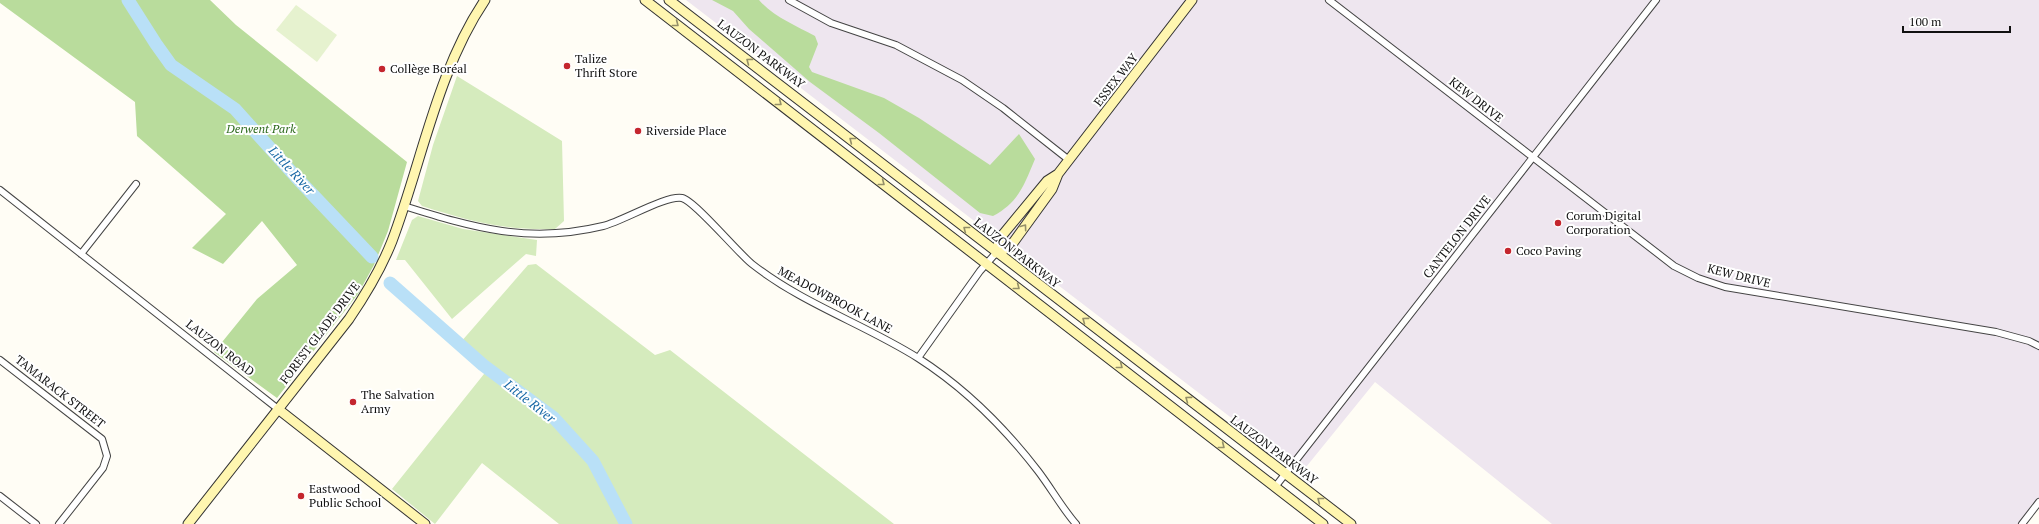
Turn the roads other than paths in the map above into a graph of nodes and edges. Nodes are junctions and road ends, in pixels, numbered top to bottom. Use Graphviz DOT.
graph roads {
  1 [pos="485,0"];
  2 [pos="645,0"];
  3 [pos="669,0"];
  4 [pos="789,0"];
  5 [pos="1192,0"];
  6 [pos="1329,0"];
  7 [pos="1656,0"];
  8 [pos="1533,157"];
  9 [pos="1069,160"];
  10 [pos="1058,174"];
  11 [pos="136,184"];
  12 [pos="0,190"];
  13 [pos="404,206"];
  14 [pos="996,253"];
  15 [pos="81,254"];
  16 [pos="986,263"];
  17 [pos="2039,346"];
  18 [pos="918,358"];
  19 [pos="0,360"];
  20 [pos="278,409"];
  21 [pos="1286,474"];
  22 [pos="1275,487"];
  23 [pos="0,496"];
  24 [pos="2039,502"];
  25 [pos="36,524"];
  26 [pos="59,524"];
  27 [pos="188,524"];
  28 [pos="426,524"];
  29 [pos="1076,524"];
  30 [pos="1323,524"];
  31 [pos="1351,524"];
  32 [pos="2022,524"];
  1 -- 13 [label="main road, FOREST GLADE DRIVE"];
  2 -- 16 [label="main road, one-way"];
  14 -- 3 [label="main road, LAUZON PARKWAY, one-way"];
  4 -- 9 [label="street"];
  5 -- 9 [label="main road, ESSEX WAY"];
  6 -- 8 [label="street, KEW DRIVE"];
  7 -- 8 [label="street, CANTELON DRIVE"];
  8 -- 17 [label="street, KEW DRIVE"];
  8 -- 21 [label="street, CANTELON DRIVE"];
  9 -- 10 [label="main road, ESSEX WAY"];
  10 -- 14 [label="main road, ESSEX WAY"];
  14 -- 10 [label="main road, ESSEX WAY, one-way"];
  11 -- 15 [label="street"];
  12 -- 15 [label="street, LAUZON ROAD"];
  13 -- 18 [label="street, MEADOWBROOK LANE"];
  13 -- 20 [label="main road, FOREST GLADE DRIVE"];
  14 -- 16 [label="street, ESSEX WAY"];
  21 -- 14 [label="main road, LAUZON PARKWAY, one-way"];
  15 -- 20 [label="street, LAUZON ROAD"];
  16 -- 18 [label="street, ESSEX WAY"];
  16 -- 22 [label="main road, one-way"];
  18 -- 29 [label="street, MEADOWBROOK LANE"];
  19 -- 26 [label="street, TAMARACK STREET"];
  20 -- 27 [label="main road, FOREST GLADE DRIVE"];
  20 -- 28 [label="main road, LAUZON ROAD"];
  21 -- 22 [label="street, CANTELON DRIVE"];
  31 -- 21 [label="main road, LAUZON PARKWAY, one-way"];
  22 -- 30 [label="main road"];
  23 -- 25 [label="street"];
  24 -- 32 [label="street"];
}
